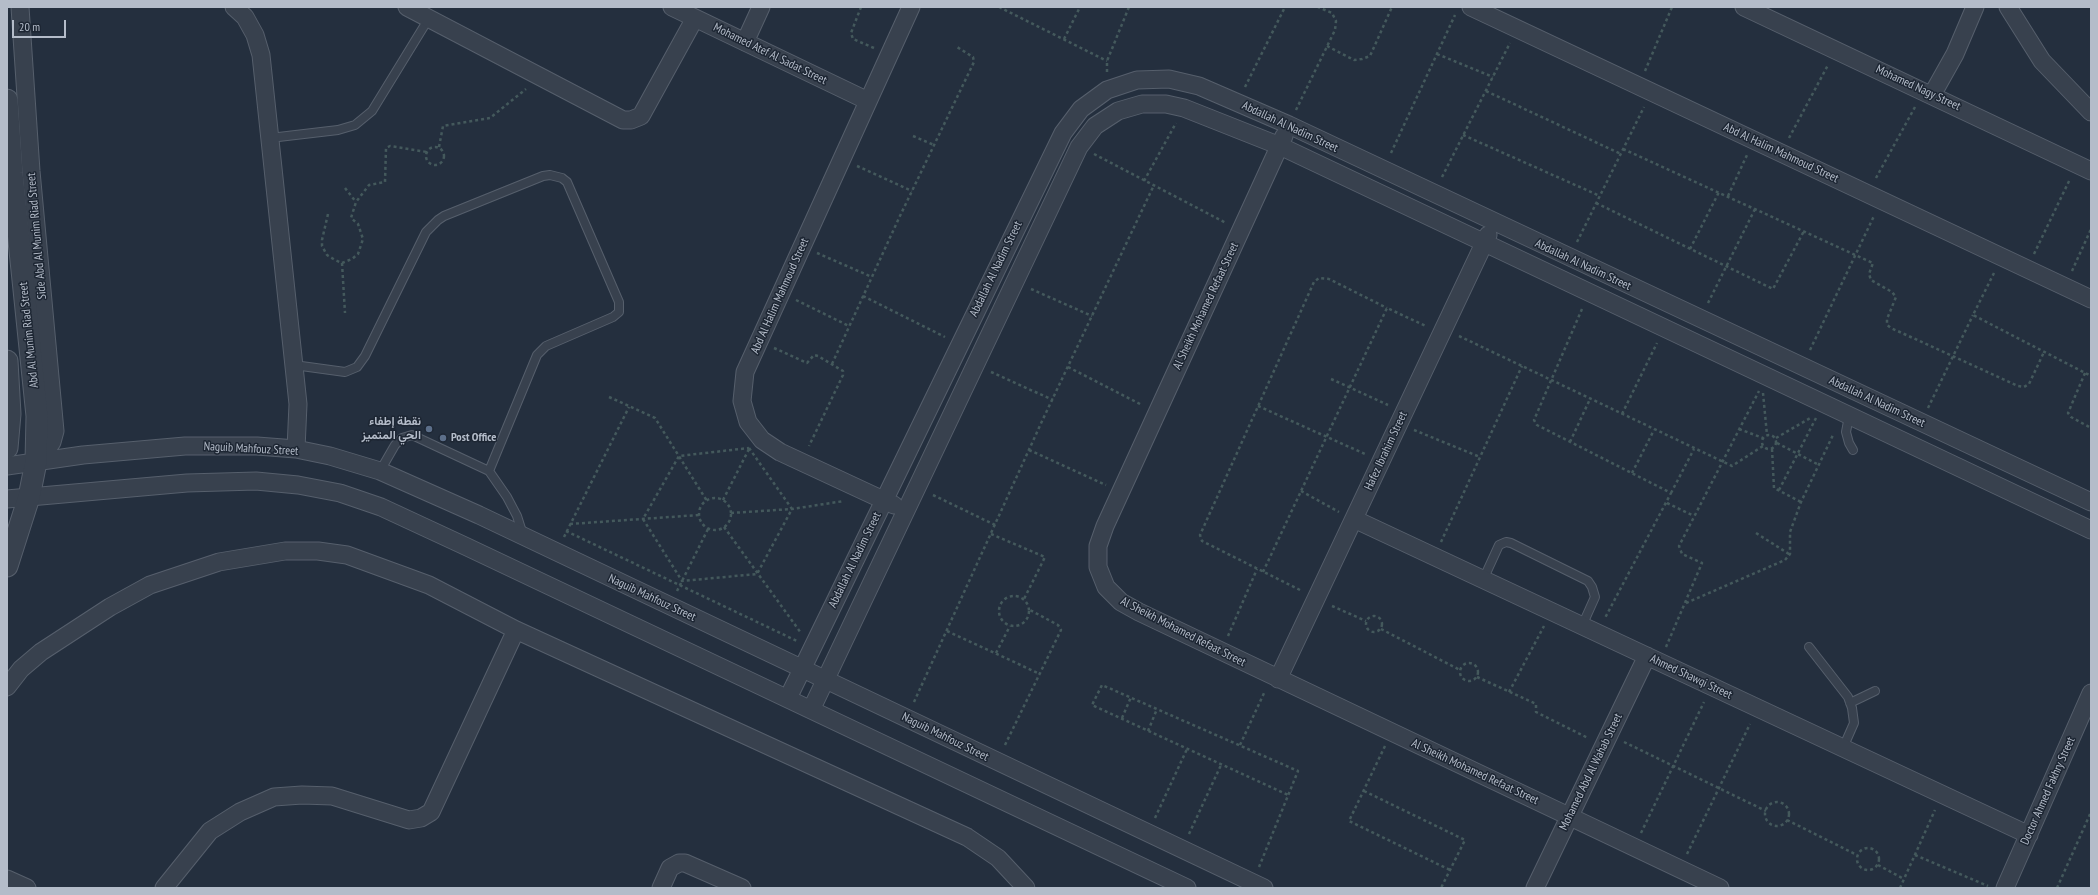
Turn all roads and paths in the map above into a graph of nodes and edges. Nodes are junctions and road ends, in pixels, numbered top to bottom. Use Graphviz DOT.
graph roads {
  1 [pos="20,7"];
  2 [pos="234,7"];
  3 [pos="407,7"];
  4 [pos="672,7"];
  5 [pos="761,7"];
  6 [pos="861,7"];
  7 [pos="911,7"];
  8 [pos="999,7"];
  9 [pos="1080,7"];
  10 [pos="1129,7"];
  11 [pos="1285,7"];
  12 [pos="1318,7"];
  13 [pos="1392,7"];
  14 [pos="1672,7"];
  15 [pos="1744,7"];
  16 [pos="1975,7"];
  17 [pos="2008,7"];
  18 [pos="1463,10"];
  19 [pos="429,18"];
  20 [pos="694,18"];
  21 [pos="1517,29"];
  22 [pos="1064,39"];
  23 [pos="745,42"];
  24 [pos="1327,46"];
  25 [pos="957,48"];
  26 [pos="1836,50"];
  27 [pos="1437,54"];
  28 [pos="889,55"];
  29 [pos="541,77"];
  30 [pos="1493,77"];
  31 [pos="1645,89"];
  32 [pos="1486,91"];
  33 [pos="1928,93"];
  34 [pos="7,100"];
  35 [pos="868,101"];
  36 [pos="1237,102"];
  37 [pos="1184,108"];
  38 [pos="2091,112"];
  39 [pos="1289,125"];
  40 [pos="1463,135"];
  41 [pos="913,136"];
  42 [pos="270,138"];
  43 [pos="1754,140"];
  44 [pos="934,145"];
  45 [pos="1280,146"];
  46 [pos="438,147"];
  47 [pos="1079,147"];
  48 [pos="1623,149"];
  49 [pos="427,152"];
  50 [pos="1782,153"];
  51 [pos="1621,154"];
  52 [pos="842,159"];
  53 [pos="2084,167"];
  54 [pos="1383,170"];
  55 [pos="1144,181"];
  56 [pos="1154,186"];
  57 [pos="345,188"];
  58 [pos="912,192"];
  59 [pos="1719,192"];
  60 [pos="1433,194"];
  61 [pos="1600,196"];
  62 [pos="1728,196"];
  63 [pos="1874,197"];
  64 [pos="356,202"];
  65 [pos="1596,203"];
  66 [pos="1756,209"];
  67 [pos="328,214"];
  68 [pos="1494,223"];
  69 [pos="2091,229"];
  70 [pos="1241,231"];
  71 [pos="1804,231"];
  72 [pos="1484,244"];
  73 [pos="802,246"];
  74 [pos="1690,249"];
  75 [pos="1856,254"];
  76 [pos="2002,257"];
  77 [pos="1569,258"];
  78 [pos="342,263"];
  79 [pos="1727,267"];
  80 [pos="2027,269"];
  81 [pos="872,278"];
  82 [pos="1014,281"];
  83 [pos="2064,287"];
  84 [pos="781,293"];
  85 [pos="1589,293"];
  86 [pos="863,296"];
  87 [pos="2091,299"];
  88 [pos="1387,308"];
  89 [pos="345,314"];
  90 [pos="1973,315"];
  91 [pos="1092,316"];
  92 [pos="1700,319"];
  93 [pos="850,326"];
  94 [pos="1664,329"];
  95 [pos="1443,331"];
  96 [pos="759,341"];
  97 [pos="959,345"];
  98 [pos="2044,352"];
  99 [pos="1953,356"];
  100 [pos="7,362"];
  101 [pos="294,364"];
  102 [pos="832,364"];
  103 [pos="974,365"];
  104 [pos="1522,366"];
  105 [pos="1802,367"];
  106 [pos="1068,368"];
  107 [pos="2085,373"];
  108 [pos="2091,376"];
  109 [pos="1330,379"];
  110 [pos="1551,380"];
  111 [pos="1765,381"];
  112 [pos="1350,387"];
  113 [pos="609,397"];
  114 [pos="1590,399"];
  115 [pos="1053,400"];
  116 [pos="629,406"];
  117 [pos="1258,406"];
  118 [pos="1157,413"];
  119 [pos="1622,414"];
  120 [pos="1846,415"];
  121 [pos="1402,418"];
  122 [pos="1921,423"];
  123 [pos="1739,428"];
  124 [pos="2091,428"];
  125 [pos="1654,430"];
  126 [pos="756,432"];
  127 [pos="1767,435"];
  128 [pos="1326,437"];
  129 [pos="1763,438"];
  130 [pos="1776,438"];
  131 [pos="1570,442"];
  132 [pos="1777,443"];
  133 [pos="7,444"];
  134 [pos="1763,446"];
  135 [pos="7,448"];
  136 [pos="749,448"];
  137 [pos="296,449"];
  138 [pos="1694,449"];
  139 [pos="1772,449"];
  140 [pos="1030,450"];
  141 [pos="1853,450"];
  142 [pos="1797,454"];
  143 [pos="678,456"];
  144 [pos="1480,457"];
  145 [pos="36,460"];
  146 [pos="1381,461"];
  147 [pos="1721,462"];
  148 [pos="801,463"];
  149 [pos="1818,465"];
  150 [pos="7,466"];
  151 [pos="380,471"];
  152 [pos="489,471"];
  153 [pos="1632,473"];
  154 [pos="916,487"];
  155 [pos="1779,490"];
  156 [pos="1301,491"];
  157 [pos="1121,492"];
  158 [pos="1671,493"];
  159 [pos="29,497"];
  160 [pos="7,499"];
  161 [pos="723,500"];
  162 [pos="884,500"];
  163 [pos="706,501"];
  164 [pos="845,501"];
  165 [pos="1801,502"];
  166 [pos="2091,502"];
  167 [pos="1667,503"];
  168 [pos="792,510"];
  169 [pos="905,510"];
  170 [pos="731,513"];
  171 [pos="699,515"];
  172 [pos="1694,516"];
  173 [pos="643,519"];
  174 [pos="1354,519"];
  175 [pos="570,524"];
  176 [pos="995,525"];
  177 [pos="724,527"];
  178 [pos="708,529"];
  179 [pos="2091,530"];
  180 [pos="566,532"];
  181 [pos="1756,533"];
  182 [pos="991,534"];
  183 [pos="523,536"];
  184 [pos="556,552"];
  185 [pos="1790,554"];
  186 [pos="1434,557"];
  187 [pos="7,566"];
  188 [pos="1257,569"];
  189 [pos="1263,572"];
  190 [pos="758,573"];
  191 [pos="1483,580"];
  192 [pos="682,581"];
  193 [pos="680,586"];
  194 [pos="1316,598"];
  195 [pos="1024,599"];
  196 [pos="1685,603"];
  197 [pos="670,606"];
  198 [pos="1030,610"];
  199 [pos="1552,612"];
  200 [pos="1366,621"];
  201 [pos="1010,626"];
  202 [pos="1582,626"];
  203 [pos="1381,629"];
  204 [pos="516,630"];
  205 [pos="947,631"];
  206 [pos="1597,633"];
  207 [pos="812,647"];
  208 [pos="1809,647"];
  209 [pos="1221,652"];
  210 [pos="996,653"];
  211 [pos="1653,659"];
  212 [pos="802,669"];
  213 [pos="1460,670"];
  214 [pos="1040,674"];
  215 [pos="1477,677"];
  216 [pos="1275,678"];
  217 [pos="825,680"];
  218 [pos="1711,686"];
  219 [pos="7,687"];
  220 [pos="1875,691"];
  221 [pos="1509,692"];
  222 [pos="2091,693"];
  223 [pos="1131,697"];
  224 [pos="788,698"];
  225 [pos="1850,703"];
  226 [pos="812,708"];
  227 [pos="1758,708"];
  228 [pos="1157,709"];
  229 [pos="1122,718"];
  230 [pos="906,719"];
  231 [pos="1148,731"];
  232 [pos="1391,733"];
  233 [pos="1606,740"];
  234 [pos="1240,746"];
  235 [pos="1843,748"];
  236 [pos="1187,749"];
  237 [pos="997,762"];
  238 [pos="1221,765"];
  239 [pos="1673,767"];
  240 [pos="1719,789"];
  241 [pos="1364,791"];
  242 [pos="1942,794"];
  243 [pos="1288,795"];
  244 [pos="1766,811"];
  245 [pos="2091,812"];
  246 [pos="1569,817"];
  247 [pos="1787,820"];
  248 [pos="1148,833"];
  249 [pos="2029,835"];
  250 [pos="1634,847"];
  251 [pos="1182,849"];
  252 [pos="1857,854"];
  253 [pos="1915,855"];
  254 [pos="1878,865"];
  255 [pos="1680,869"];
  256 [pos="1450,870"];
  257 [pos="7,879"];
  258 [pos="1904,879"];
  259 [pos="1258,885"];
  260 [pos="27,888"];
  261 [pos="164,888"];
  262 [pos="661,888"];
  263 [pos="742,888"];
  264 [pos="1026,888"];
  265 [pos="1187,888"];
  266 [pos="1441,888"];
  267 [pos="1535,888"];
  268 [pos="1720,888"];
  269 [pos="1900,888"];
  270 [pos="1993,888"];
  271 [pos="2005,888"];
  272 [pos="2057,888"];
  1 -- 145 [label="street, Side Abd Al Munim Riad Street"];
  2 -- 42 [label="street"];
  3 -- 19 [label="street"];
  4 -- 20 [label="street, Mohamed Atef Al Sadat Street"];
  5 -- 23 [label="street"];
  6 -- 28 [label="path"];
  7 -- 28 [label="street, Abd Al Halim Mahmoud Street"];
  8 -- 22 [label="path"];
  9 -- 22 [label="path"];
  10 -- 22 [label="path"];
  11 -- 36 [label="path"];
  12 -- 24 [label="path"];
  13 -- 24 [label="path"];
  14 -- 31 [label="path"];
  15 -- 26 [label="street, Mohamed Nagy Street"];
  16 -- 33 [label="street"];
  17 -- 38 [label="street"];
  18 -- 21 [label="street, Abd Al Halim Mahmoud Street"];
  18 -- 27 [label="path"];
  19 -- 29 [label="street"];
  19 -- 42 [label="lane"];
  20 -- 23 [label="street, Mohamed Atef Al Sadat Street"];
  20 -- 29 [label="street"];
  21 -- 30 [label="path"];
  21 -- 31 [label="street, Abd Al Halim Mahmoud Street"];
  23 -- 35 [label="street, Mohamed Atef Al Sadat Street"];
  24 -- 39 [label="path"];
  25 -- 44 [label="path"];
  26 -- 33 [label="street, Mohamed Nagy Street"];
  26 -- 50 [label="path"];
  27 -- 30 [label="path"];
  27 -- 54 [label="path"];
  28 -- 35 [label="street, Abd Al Halim Mahmoud Street"];
  29 -- 46 [label="path"];
  30 -- 32 [label="path"];
  31 -- 43 [label="street, Abd Al Halim Mahmoud Street"];
  31 -- 48 [label="path"];
  32 -- 40 [label="path"];
  32 -- 51 [label="path"];
  33 -- 53 [label="street, Mohamed Nagy Street"];
  33 -- 63 [label="path"];
  34 -- 145 [label="street, Abd Al Munim Riad Street"];
  35 -- 52 [label="street, Abd Al Halim Mahmoud Street"];
  36 -- 39 [label="street, Abdallah Al Nadim Street"];
  36 -- 97 [label="street, Abdallah Al Nadim Street"];
  37 -- 45 [label="street, Abdallah Al Nadim Street"];
  37 -- 47 [label="street, Abdallah Al Nadim Street"];
  37 -- 55 [label="path"];
  39 -- 45 [label="street, Al Sheikh Mohamed Refaat Street"];
  39 -- 54 [label="street, Abdallah Al Nadim Street"];
  40 -- 60 [label="path"];
  40 -- 61 [label="path"];
  41 -- 44 [label="path"];
  42 -- 101 [label="street"];
  43 -- 50 [label="street, Abd Al Halim Mahmoud Street"];
  43 -- 62 [label="path"];
  44 -- 58 [label="path"];
  45 -- 70 [label="street, Al Sheikh Mohamed Refaat Street"];
  45 -- 72 [label="street, Abdallah Al Nadim Street"];
  46 -- 49 [label="path"];
  46 -- 49 [label="path"];
  47 -- 55 [label="path"];
  47 -- 82 [label="street, Abdallah Al Nadim Street"];
  48 -- 51 [label="path"];
  48 -- 59 [label="path"];
  49 -- 64 [label="path"];
  50 -- 63 [label="street, Abd Al Halim Mahmoud Street"];
  51 -- 61 [label="path"];
  52 -- 58 [label="path"];
  52 -- 73 [label="street, Abd Al Halim Mahmoud Street"];
  53 -- 80 [label="path"];
  54 -- 60 [label="street, Abdallah Al Nadim Street"];
  55 -- 56 [label="path"];
  56 -- 70 [label="path"];
  56 -- 91 [label="path"];
  57 -- 64 [label="path"];
  58 -- 81 [label="path"];
  59 -- 62 [label="path"];
  59 -- 74 [label="path"];
  60 -- 68 [label="street, Abdallah Al Nadim Street"];
  61 -- 65 [label="path"];
  62 -- 66 [label="path"];
  63 -- 75 [label="path"];
  63 -- 76 [label="street, Abd Al Halim Mahmoud Street"];
  64 -- 78 [label="path"];
  65 -- 74 [label="path"];
  65 -- 77 [label="path"];
  66 -- 71 [label="path"];
  66 -- 79 [label="path"];
  67 -- 78 [label="path"];
  68 -- 72 [label="street, Hafez Ibrahim Street"];
  68 -- 77 [label="street, Abdallah Al Nadim Street"];
  69 -- 83 [label="path"];
  70 -- 118 [label="street, Al Sheikh Mohamed Refaat Street"];
  71 -- 75 [label="path"];
  71 -- 79 [label="path"];
  72 -- 85 [label="street, Abdallah Al Nadim Street"];
  72 -- 95 [label="street, Hafez Ibrahim Street"];
  73 -- 81 [label="path"];
  73 -- 84 [label="street, Abd Al Halim Mahmoud Street"];
  74 -- 79 [label="path"];
  75 -- 99 [label="path"];
  75 -- 105 [label="path"];
  76 -- 80 [label="street, Abd Al Halim Mahmoud Street"];
  76 -- 90 [label="path"];
  77 -- 92 [label="street, Abdallah Al Nadim Street"];
  78 -- 89 [label="path"];
  79 -- 92 [label="path"];
  80 -- 83 [label="street, Abd Al Halim Mahmoud Street"];
  81 -- 86 [label="path"];
  82 -- 91 [label="path"];
  82 -- 103 [label="street, Abdallah Al Nadim Street"];
  83 -- 87 [label="street, Abd Al Halim Mahmoud Street"];
  84 -- 93 [label="path"];
  84 -- 96 [label="street, Abd Al Halim Mahmoud Street"];
  85 -- 94 [label="street, Abdallah Al Nadim Street"];
  85 -- 110 [label="path"];
  86 -- 93 [label="path"];
  86 -- 97 [label="path"];
  88 -- 95 [label="path"];
  88 -- 112 [label="path"];
  88 -- 117 [label="path"];
  90 -- 98 [label="path"];
  90 -- 99 [label="path"];
  91 -- 106 [label="path"];
  92 -- 105 [label="street, Abdallah Al Nadim Street"];
  93 -- 102 [label="path"];
  94 -- 111 [label="street, Abdallah Al Nadim Street"];
  94 -- 119 [label="path"];
  95 -- 104 [label="path"];
  95 -- 121 [label="street, Hafez Ibrahim Street"];
  96 -- 102 [label="path"];
  96 -- 126 [label="street, Abd Al Halim Mahmoud Street"];
  97 -- 162 [label="street, Abdallah Al Nadim Street"];
  98 -- 99 [label="path"];
  98 -- 107 [label="path"];
  99 -- 122 [label="path"];
  100 -- 133 [label="street, Abd Al Munim Riad Street"];
  101 -- 137 [label="street"];
  101 -- 152 [label="lane"];
  102 -- 148 [label="path"];
  103 -- 115 [label="path"];
  103 -- 154 [label="street, Abdallah Al Nadim Street"];
  104 -- 110 [label="path"];
  104 -- 144 [label="path"];
  105 -- 122 [label="street, Abdallah Al Nadim Street"];
  106 -- 115 [label="path"];
  106 -- 118 [label="path"];
  107 -- 108 [label="path"];
  107 -- 124 [label="path"];
  109 -- 112 [label="path"];
  110 -- 114 [label="path"];
  110 -- 131 [label="path"];
  111 -- 120 [label="street, Abdallah Al Nadim Street"];
  111 -- 123 [label="path"];
  111 -- 127 [label="path"];
  112 -- 121 [label="path"];
  112 -- 128 [label="path"];
  113 -- 116 [label="path"];
  114 -- 119 [label="path"];
  114 -- 131 [label="path"];
  115 -- 140 [label="path"];
  116 -- 143 [label="path"];
  116 -- 175 [label="path"];
  117 -- 128 [label="path"];
  117 -- 188 [label="path"];
  118 -- 157 [label="street, Al Sheikh Mohamed Refaat Street"];
  119 -- 125 [label="path"];
  120 -- 141 [label="lane"];
  120 -- 149 [label="path"];
  120 -- 179 [label="street, Abdallah Al Nadim Street"];
  121 -- 144 [label="path"];
  121 -- 146 [label="street, Hafez Ibrahim Street"];
  122 -- 166 [label="street, Abdallah Al Nadim Street"];
  123 -- 129 [label="path"];
  123 -- 147 [label="path"];
  125 -- 138 [label="path"];
  125 -- 153 [label="path"];
  126 -- 136 [label="path"];
  126 -- 148 [label="street, Abd Al Halim Mahmoud Street"];
  127 -- 129 [label="path"];
  127 -- 130 [label="path"];
  128 -- 146 [label="path"];
  128 -- 156 [label="path"];
  129 -- 134 [label="path"];
  130 -- 132 [label="path"];
  130 -- 142 [label="path"];
  131 -- 153 [label="path"];
  132 -- 139 [label="path"];
  132 -- 142 [label="path"];
  133 -- 135 [label="street, Abd Al Munim Riad Street"];
  134 -- 139 [label="path"];
  134 -- 147 [label="path"];
  136 -- 143 [label="path"];
  136 -- 161 [label="path"];
  136 -- 168 [label="path"];
  137 -- 145 [label="street, Naguib Mahfouz Street"];
  137 -- 151 [label="street, Naguib Mahfouz Street"];
  138 -- 147 [label="path"];
  138 -- 158 [label="path"];
  139 -- 155 [label="path"];
  140 -- 157 [label="path"];
  140 -- 176 [label="path"];
  142 -- 149 [label="path"];
  142 -- 155 [label="path"];
  143 -- 163 [label="path"];
  143 -- 173 [label="path"];
  144 -- 186 [label="path"];
  145 -- 150 [label="street, Naguib Mahfouz Street"];
  145 -- 159 [label="street, Abd Al Munim Riad Street"];
  146 -- 174 [label="street, Hafez Ibrahim Street"];
  147 -- 172 [label="path"];
  148 -- 162 [label="street, Abd Al Halim Mahmoud Street"];
  149 -- 165 [label="path"];
  151 -- 152 [label="lane"];
  151 -- 183 [label="street, Naguib Mahfouz Street"];
  152 -- 183 [label="lane"];
  153 -- 158 [label="path"];
  154 -- 169 [label="street, Abdallah Al Nadim Street"];
  154 -- 176 [label="path"];
  155 -- 165 [label="path"];
  156 -- 174 [label="path"];
  156 -- 189 [label="path"];
  157 -- 209 [label="street, Al Sheikh Mohamed Refaat Street"];
  158 -- 167 [label="path"];
  159 -- 160 [label="street"];
  159 -- 187 [label="street, Abd Al Munim Riad Street"];
  159 -- 224 [label="street"];
  161 -- 163 [label="path"];
  161 -- 170 [label="path"];
  162 -- 169 [label="street, Abd Al Halim Mahmoud Street"];
  162 -- 207 [label="street, Abdallah Al Nadim Street"];
  163 -- 171 [label="path"];
  164 -- 168 [label="path"];
  165 -- 185 [label="path"];
  167 -- 172 [label="path"];
  167 -- 206 [label="path"];
  168 -- 170 [label="path"];
  168 -- 190 [label="path"];
  169 -- 217 [label="street, Abdallah Al Nadim Street"];
  170 -- 177 [label="path"];
  171 -- 173 [label="path"];
  171 -- 178 [label="path"];
  172 -- 196 [label="path"];
  173 -- 175 [label="path"];
  173 -- 192 [label="path"];
  174 -- 186 [label="street, Ahmed Shawqi Street"];
  174 -- 194 [label="street, Hafez Ibrahim Street"];
  175 -- 180 [label="path"];
  176 -- 182 [label="path"];
  177 -- 178 [label="path"];
  177 -- 190 [label="path"];
  178 -- 192 [label="path"];
  180 -- 184 [label="path"];
  180 -- 193 [label="path"];
  181 -- 185 [label="path"];
  182 -- 195 [label="path"];
  182 -- 205 [label="path"];
  183 -- 184 [label="street, Naguib Mahfouz Street"];
  184 -- 197 [label="street, Naguib Mahfouz Street"];
  185 -- 196 [label="path"];
  186 -- 191 [label="street, Ahmed Shawqi Street"];
  188 -- 189 [label="path"];
  188 -- 209 [label="path"];
  189 -- 194 [label="path"];
  190 -- 192 [label="path"];
  190 -- 207 [label="path"];
  191 -- 199 [label="street, Ahmed Shawqi Street"];
  191 -- 202 [label="lane"];
  192 -- 193 [label="path"];
  193 -- 197 [label="path"];
  193 -- 207 [label="path"];
  194 -- 200 [label="path"];
  194 -- 216 [label="street, Hafez Ibrahim Street"];
  195 -- 198 [label="path"];
  195 -- 201 [label="path"];
  196 -- 211 [label="path"];
  197 -- 212 [label="street, Naguib Mahfouz Street"];
  198 -- 201 [label="path"];
  198 -- 214 [label="path"];
  199 -- 202 [label="street, Ahmed Shawqi Street"];
  199 -- 221 [label="path"];
  200 -- 203 [label="path"];
  200 -- 203 [label="path"];
  201 -- 210 [label="path"];
  202 -- 206 [label="street, Ahmed Shawqi Street"];
  203 -- 213 [label="path"];
  204 -- 219 [label="street"];
  204 -- 261 [label="street"];
  204 -- 264 [label="street"];
  205 -- 210 [label="path"];
  205 -- 230 [label="path"];
  206 -- 211 [label="street, Ahmed Shawqi Street"];
  207 -- 212 [label="street, Abdallah Al Nadim Street"];
  208 -- 225 [label="lane"];
  209 -- 216 [label="street, Al Sheikh Mohamed Refaat Street"];
  210 -- 214 [label="path"];
  211 -- 218 [label="street, Ahmed Shawqi Street"];
  211 -- 233 [label="street, Mohamed Abd Al Wahab Street"];
  212 -- 217 [label="street, Naguib Mahfouz Street"];
  212 -- 224 [label="street, Abdallah Al Nadim Street"];
  213 -- 215 [label="path"];
  213 -- 215 [label="path"];
  214 -- 237 [label="path"];
  215 -- 221 [label="path"];
  216 -- 232 [label="street, Al Sheikh Mohamed Refaat Street"];
  216 -- 234 [label="path"];
  217 -- 226 [label="street, Abdallah Al Nadim Street"];
  217 -- 230 [label="street, Naguib Mahfouz Street"];
  218 -- 227 [label="street, Ahmed Shawqi Street"];
  218 -- 239 [label="path"];
  220 -- 225 [label="lane"];
  221 -- 233 [label="path"];
  222 -- 249 [label="street, Doctor Ahmed Fakhry Street"];
  223 -- 228 [label="path"];
  223 -- 229 [label="path"];
  223 -- 229 [label="path"];
  224 -- 226 [label="street"];
  225 -- 235 [label="lane"];
  226 -- 265 [label="street"];
  227 -- 235 [label="street, Ahmed Shawqi Street"];
  227 -- 240 [label="path"];
  228 -- 231 [label="path"];
  228 -- 234 [label="path"];
  229 -- 231 [label="path"];
  230 -- 237 [label="street, Naguib Mahfouz Street"];
  231 -- 236 [label="path"];
  232 -- 241 [label="path"];
  232 -- 246 [label="street, Al Sheikh Mohamed Refaat Street"];
  233 -- 239 [label="path"];
  233 -- 246 [label="street, Mohamed Abd Al Wahab Street"];
  234 -- 243 [label="path"];
  235 -- 242 [label="street, Ahmed Shawqi Street"];
  236 -- 238 [label="path"];
  236 -- 248 [label="path"];
  237 -- 248 [label="street, Naguib Mahfouz Street"];
  238 -- 243 [label="path"];
  238 -- 251 [label="path"];
  239 -- 240 [label="path"];
  239 -- 250 [label="path"];
  240 -- 244 [label="path"];
  240 -- 255 [label="path"];
  241 -- 256 [label="path"];
  241 -- 256 [label="path"];
  242 -- 249 [label="street, Ahmed Shawqi Street"];
  242 -- 253 [label="path"];
  243 -- 259 [label="path"];
  244 -- 247 [label="path"];
  244 -- 247 [label="path"];
  245 -- 272 [label="path"];
  246 -- 250 [label="street, Al Sheikh Mohamed Refaat Street"];
  246 -- 267 [label="street, Mohamed Abd Al Wahab Street"];
  247 -- 252 [label="path"];
  248 -- 251 [label="street, Naguib Mahfouz Street"];
  249 -- 271 [label="street, Doctor Ahmed Fakhry Street"];
  250 -- 255 [label="street, Al Sheikh Mohamed Refaat Street"];
  251 -- 259 [label="street, Naguib Mahfouz Street"];
  252 -- 254 [label="path"];
  252 -- 254 [label="path"];
  253 -- 258 [label="path"];
  253 -- 270 [label="path"];
  254 -- 258 [label="path"];
  255 -- 268 [label="street, Al Sheikh Mohamed Refaat Street"];
  256 -- 266 [label="path"];
  257 -- 260 [label="street"];
  258 -- 269 [label="path"];
  262 -- 263 [label="street"];
}
